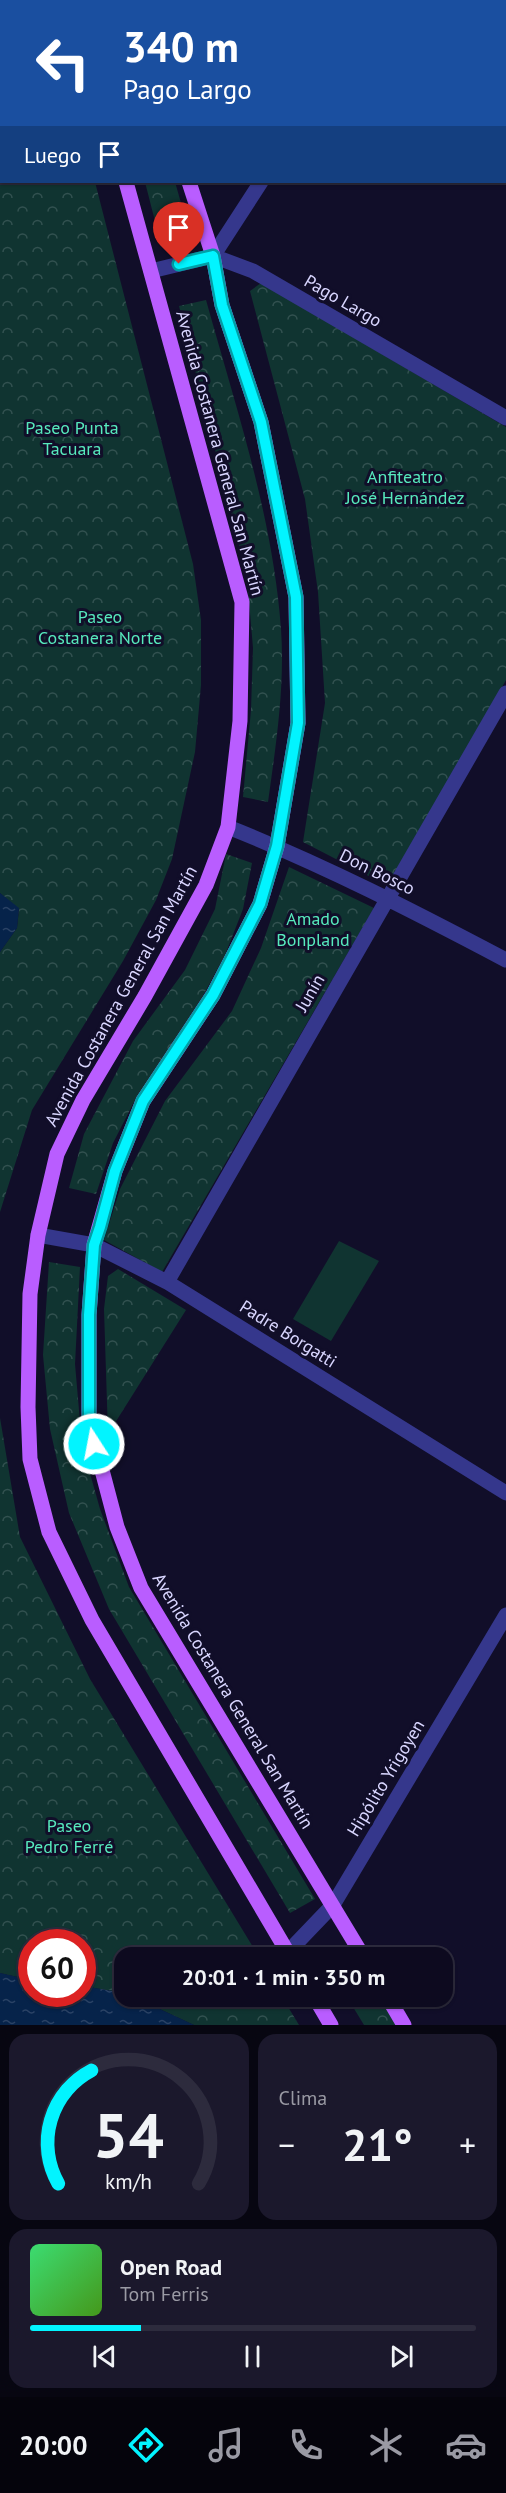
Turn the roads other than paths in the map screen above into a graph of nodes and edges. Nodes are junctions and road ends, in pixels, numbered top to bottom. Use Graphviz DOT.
graph roads {
  1 [pos="126,183"];
  2 [pos="189,183"];
  3 [pos="260,183"];
  4 [pos="213,256"];
  5 [pos="152,271"];
  6 [pos="506,418"];
  7 [pos="506,693"];
  8 [pos="228,827"];
  9 [pos="277,846"];
  10 [pos="388,898"];
  11 [pos="506,960"];
  12 [pos="38,1234"];
  13 [pos="94,1245"];
  14 [pos="167,1282"];
  15 [pos="506,1492"];
  16 [pos="506,1615"];
  17 [pos="333,1905"];
  18 [pos="285,1947"];
  19 [pos="297,1947"];
  20 [pos="358,1947"];
  21 [pos="320,2007"];
  22 [pos="393,2007"];
  23 [pos="331,2025"];
  24 [pos="404,2025"];
  1 -- 5 [label="main road, Avenida Costanera General San Martín"];
  2 -- 4 [label="main road, Avenida Costanera General San Martín"];
  3 -- 4 [label="street"];
  4 -- 5 [label="street"];
  4 -- 6 [label="street, Pago Largo"];
  4 -- 9 [label="main road, Avenida Costanera General San Martín"];
  5 -- 8 [label="main road, Avenida Costanera General San Martín"];
  7 -- 10 [label="street, Junín"];
  8 -- 9 [label="street, Don Bosco"];
  8 -- 12 [label="main road, Avenida Costanera General San Martín"];
  9 -- 10 [label="street, Don Bosco"];
  9 -- 13 [label="main road, Avenida Costanera General San Martín"];
  10 -- 11 [label="street, Don Bosco"];
  10 -- 14 [label="street, Junín"];
  12 -- 13 [label="street, Padre Borgatti"];
  12 -- 18 [label="main road, Avenida Costanera General San Martín"];
  13 -- 14 [label="street, Padre Borgatti"];
  13 -- 17 [label="main road, Avenida Costanera General San Martín"];
  14 -- 15 [label="street, Padre Borgatti"];
  16 -- 17 [label="street, Hipólito Yrigoyen"];
  17 -- 19 [label="street, Hipólito Yrigoyen"];
  17 -- 20 [label="main road, Avenida Costanera General San Martín"];
  21 -- 23 [label="main road"];
  22 -- 24 [label="main road"];
}
